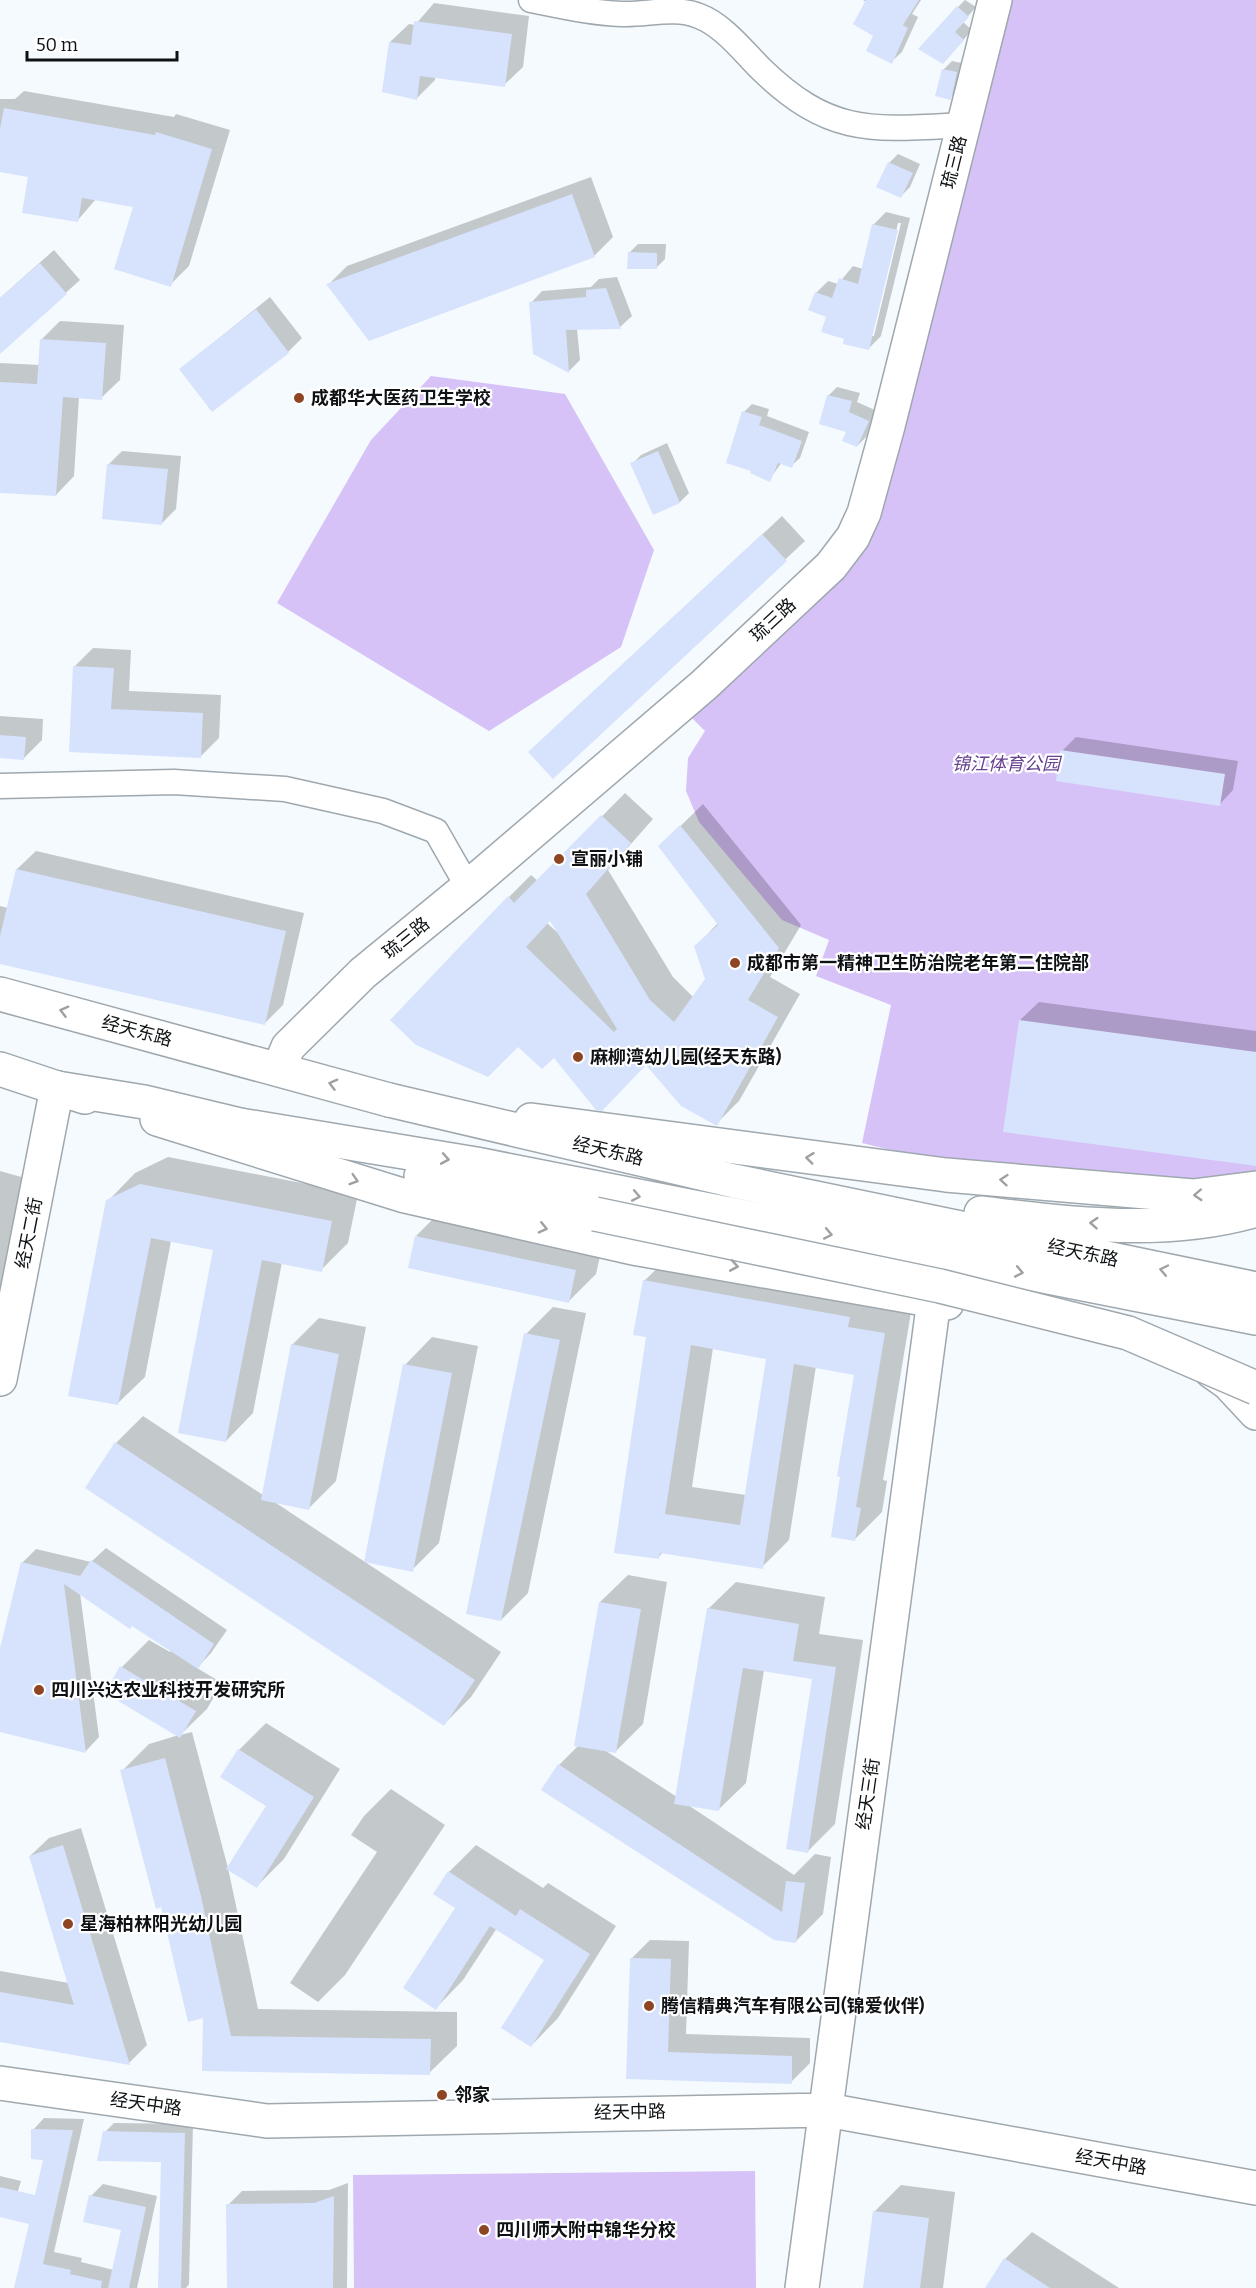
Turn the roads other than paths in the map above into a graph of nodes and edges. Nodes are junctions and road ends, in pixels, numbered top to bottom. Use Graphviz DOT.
graph roads {
  1 [pos="531,0"];
  2 [pos="995,0"];
  3 [pos="963,125"];
  4 [pos="0,786"];
  5 [pos="468,887"];
  6 [pos="0,994"];
  7 [pos="0,1069"];
  8 [pos="279,1070"];
  9 [pos="57,1088"];
  10 [pos="389,1100"];
  11 [pos="240,1125"];
  12 [pos="734,1181"];
  13 [pos="1256,1188"];
  14 [pos="1256,1210"];
  15 [pos="1256,1289"];
  16 [pos="1217,1296"];
  17 [pos="934,1300"];
  18 [pos="1256,1318"];
  19 [pos="0,1379"];
  20 [pos="1247,1381"];
  21 [pos="1256,1413"];
  22 [pos="0,2083"];
  23 [pos="827,2110"];
  24 [pos="1256,2188"];
  25 [pos="802,2288"];
  1 -- 3 [label="street"];
  2 -- 3 [label="main road, 琉三路"];
  3 -- 5 [label="main road, 琉三路"];
  4 -- 5 [label="street"];
  5 -- 8 [label="main road, 琉三路"];
  8 -- 6 [label="main road, 经天东路, one-way"];
  7 -- 9 [label="main road, 经天东路"];
  10 -- 8 [label="main road, 经天东路, one-way"];
  9 -- 11 [label="main road, 经天东路"];
  9 -- 17 [label="main road, one-way"];
  9 -- 19 [label="main road, 经天二街"];
  10 -- 12 [label="main road, 经天东路"];
  13 -- 10 [label="main road, one-way"];
  11 -- 16 [label="main road, 经天东路, one-way"];
  11 -- 20 [label="main road, bridge"];
  14 -- 12 [label="main road, one-way"];
  16 -- 12 [label="main road, 经天东路, one-way"];
  15 -- 16 [label="main road"];
  16 -- 18 [label="main road"];
  17 -- 20 [label="main road"];
  17 -- 23 [label="main road, 经天三街"];
  20 -- 21 [label="main road"];
  22 -- 23 [label="main road, 经天中路"];
  23 -- 24 [label="main road, 经天中路"];
  23 -- 25 [label="main road, 经天三街"];
}
